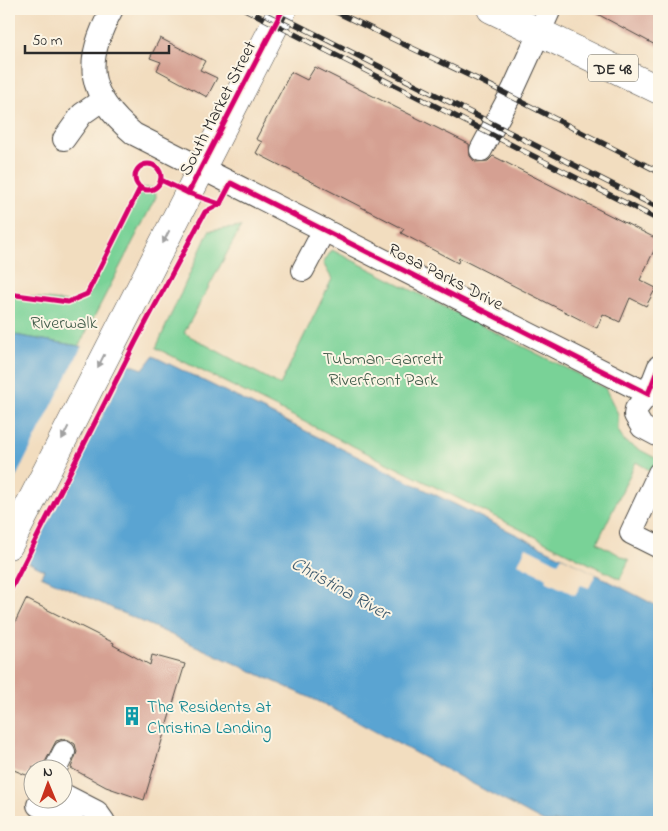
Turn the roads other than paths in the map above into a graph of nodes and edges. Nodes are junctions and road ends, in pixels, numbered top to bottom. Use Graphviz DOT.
graph roads {
  1 [pos="112,9"];
  2 [pos="284,9"];
  3 [pos="491,9"];
  4 [pos="545,20"];
  5 [pos="659,90"];
  6 [pos="102,100"];
  7 [pos="64,139"];
  8 [pos="480,150"];
  9 [pos="201,168"];
  10 [pos="324,230"];
  11 [pos="303,270"];
  12 [pos="659,366"];
  13 [pos="648,394"];
  14 [pos="659,436"];
  15 [pos="659,473"];
  16 [pos="9,545"];
  17 [pos="659,547"];
  18 [pos="72,799"];
  19 [pos="36,809"];
  20 [pos="73,822"];
  21 [pos="104,822"];
  1 -- 6 [label="street"];
  2 -- 9 [label="main road, South Market Street"];
  3 -- 4 [label="main road, DE 48"];
  4 -- 5 [label="main road, DE 48"];
  4 -- 8 [label="street"];
  6 -- 7 [label="street"];
  6 -- 9 [label="street, Rosa Parks Drive"];
  9 -- 10 [label="street, Rosa Parks Drive"];
  9 -- 16 [label="main road, South Market Street, one-way"];
  10 -- 11 [label="street"];
  10 -- 13 [label="street, Rosa Parks Drive"];
  12 -- 13 [label="street"];
  13 -- 14 [label="street"];
  15 -- 17 [label="street"];
  18 -- 21 [label="street"];
  19 -- 20 [label="street"];
}
